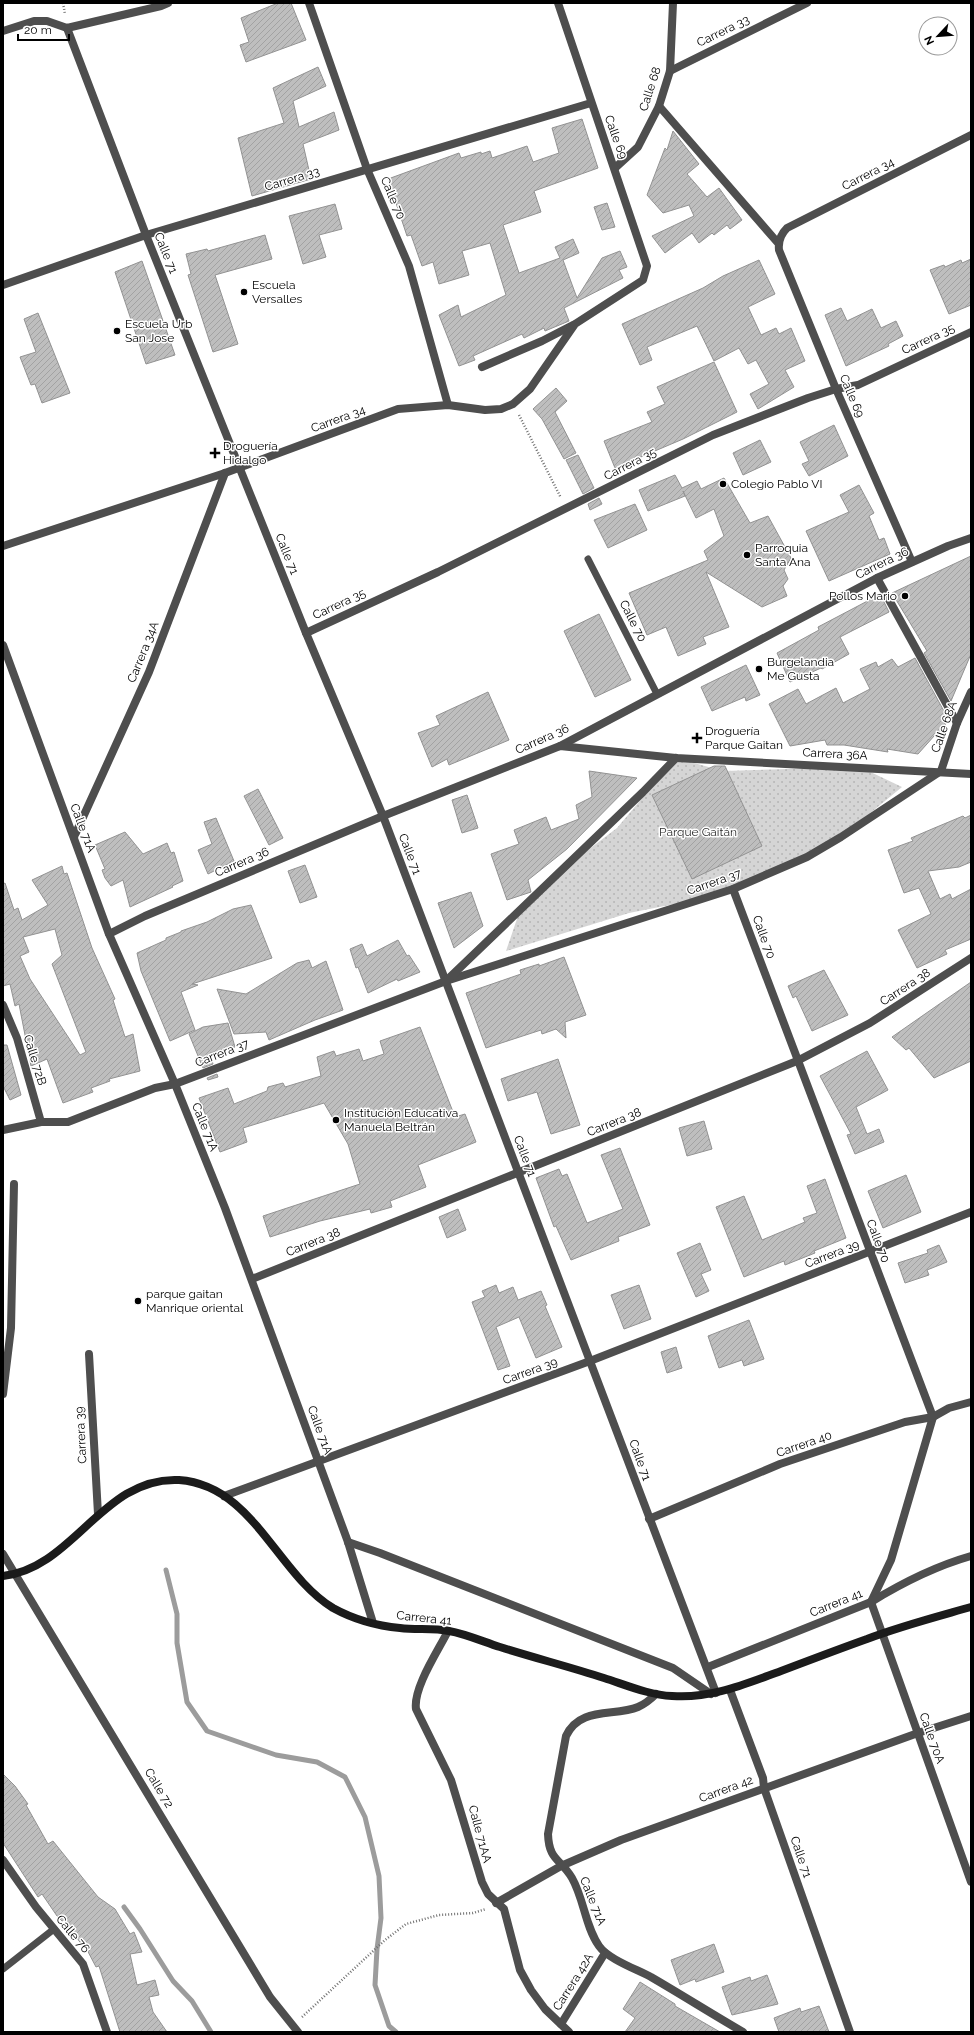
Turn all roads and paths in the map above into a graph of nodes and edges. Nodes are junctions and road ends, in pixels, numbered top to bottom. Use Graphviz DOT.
graph roads {
  1 [pos="168,3"];
  2 [pos="309,3"];
  3 [pos="558,3"];
  4 [pos="673,3"];
  5 [pos="807,3"];
  6 [pos="67,28"];
  7 [pos="3,31"];
  8 [pos="670,70"];
  9 [pos="591,103"];
  10 [pos="659,106"];
  11 [pos="971,135"];
  12 [pos="615,168"];
  13 [pos="367,169"];
  14 [pos="146,235"];
  15 [pos="779,241"];
  16 [pos="643,280"];
  17 [pos="3,285"];
  18 [pos="575,324"];
  19 [pos="971,332"];
  20 [pos="482,367"];
  21 [pos="836,389"];
  22 [pos="513,404"];
  23 [pos="448,405"];
  24 [pos="240,467"];
  25 [pos="225,473"];
  26 [pos="567,509"];
  27 [pos="971,538"];
  28 [pos="3,546"];
  29 [pos="588,559"];
  30 [pos="912,562"];
  31 [pos="877,578"];
  32 [pos="306,633"];
  33 [pos="3,645"];
  34 [pos="971,692"];
  35 [pos="657,694"];
  36 [pos="957,723"];
  37 [pos="560,746"];
  38 [pos="676,758"];
  39 [pos="942,771"];
  40 [pos="971,774"];
  41 [pos="383,816"];
  42 [pos="74,837"];
  43 [pos="733,889"];
  44 [pos="109,934"];
  45 [pos="971,958"];
  46 [pos="446,981"];
  47 [pos="3,1005"];
  48 [pos="797,1061"];
  49 [pos="175,1084"];
  50 [pos="41,1122"];
  51 [pos="3,1130"];
  52 [pos="519,1174"];
  53 [pos="14,1184"];
  54 [pos="971,1212"];
  55 [pos="869,1252"];
  56 [pos="252,1279"];
  57 [pos="89,1354"];
  58 [pos="590,1361"];
  59 [pos="3,1394"];
  60 [pos="971,1402"];
  61 [pos="933,1417"];
  62 [pos="319,1461"];
  63 [pos="224,1496"];
  64 [pos="98,1514"];
  65 [pos="649,1519"];
  66 [pos="348,1542"];
  67 [pos="3,1554"];
  68 [pos="971,1556"];
  69 [pos="16,1574"];
  70 [pos="3,1576"];
  71 [pos="871,1602"];
  72 [pos="971,1607"];
  73 [pos="373,1623"];
  74 [pos="448,1631"];
  75 [pos="882,1633"];
  76 [pos="708,1667"];
  77 [pos="730,1690"];
  78 [pos="656,1694"];
  79 [pos="714,1694"];
  80 [pos="971,1716"];
  81 [pos="918,1733"];
  82 [pos="764,1788"];
  83 [pos="3,1860"];
  84 [pos="561,1866"];
  85 [pos="971,1882"];
  86 [pos="496,1903"];
  87 [pos="54,1929"];
  88 [pos="605,1953"];
  89 [pos="3,1969"];
  90 [pos="302,2017"];
  91 [pos="561,2024"];
  92 [pos="107,2032"];
  93 [pos="298,2032"];
  94 [pos="569,2032"];
  95 [pos="743,2032"];
  96 [pos="850,2032"];
  1 -- 6 [label="street"];
  2 -- 13 [label="street, Calle 70"];
  3 -- 9 [label="street, Calle 69"];
  4 -- 8 [label="street, Calle 68"];
  5 -- 8 [label="street, Carrera 33"];
  6 -- 7 [label="street"];
  6 -- 14 [label="street, Calle 71"];
  8 -- 10 [label="street, Calle 68"];
  9 -- 12 [label="street, Calle 69"];
  9 -- 13 [label="street, Carrera 33"];
  10 -- 12 [label="street, Calle 68"];
  10 -- 15 [label="street"];
  11 -- 15 [label="street, Carrera 34"];
  12 -- 16 [label="street, Calle 69"];
  13 -- 14 [label="street, Carrera 33"];
  13 -- 23 [label="street, Calle 70"];
  14 -- 17 [label="street, Carrera 33"];
  14 -- 24 [label="street, Calle 71"];
  15 -- 21 [label="street, Calle 69"];
  16 -- 18 [label="street, Carrera 34"];
  18 -- 20 [label="street"];
  18 -- 22 [label="street, Carrera 34"];
  19 -- 21 [label="street, Carrera 35"];
  21 -- 26 [label="street, Carrera 35"];
  21 -- 30 [label="street, Calle 69"];
  22 -- 23 [label="street, Carrera 34"];
  22 -- 26 [label="path"];
  23 -- 24 [label="street, Carrera 34"];
  24 -- 25 [label="street, Carrera 34"];
  24 -- 32 [label="street, Calle 71"];
  25 -- 28 [label="street, Carrera 34"];
  25 -- 42 [label="street, Carrera 34A"];
  26 -- 32 [label="street, Carrera 35"];
  27 -- 30 [label="street, Carrera 36"];
  29 -- 35 [label="lane, Calle 70"];
  30 -- 31 [label="street, Carrera 36"];
  31 -- 35 [label="street, Carrera 36"];
  31 -- 36 [label="street"];
  32 -- 41 [label="street, Calle 71"];
  33 -- 42 [label="street, Calle 71A"];
  34 -- 36 [label="street, Calle 68A"];
  35 -- 37 [label="street, Carrera 36"];
  36 -- 39 [label="street, Calle 68A"];
  37 -- 38 [label="street, Carrera 36A"];
  37 -- 41 [label="street, Carrera 36"];
  38 -- 39 [label="street, Carrera 36A"];
  38 -- 46 [label="street, Carrera 37"];
  39 -- 40 [label="street"];
  39 -- 43 [label="street, Carrera 37"];
  41 -- 44 [label="street, Carrera 36"];
  41 -- 46 [label="street, Calle 71"];
  42 -- 44 [label="street, Calle 71A"];
  43 -- 46 [label="street, Carrera 37"];
  43 -- 48 [label="street, Calle 70"];
  44 -- 49 [label="street, Calle 71A"];
  45 -- 48 [label="street, Carrera 38"];
  46 -- 49 [label="street, Carrera 37"];
  46 -- 52 [label="street, Calle 71"];
  47 -- 50 [label="street, Calle 72B"];
  48 -- 52 [label="street, Carrera 38"];
  48 -- 55 [label="street, Calle 70"];
  49 -- 50 [label="street, Carrera 37"];
  49 -- 56 [label="street, Calle 71A"];
  50 -- 51 [label="street, Carrera 37"];
  52 -- 56 [label="street, Carrera 38"];
  52 -- 58 [label="street, Calle 71"];
  53 -- 59 [label="street"];
  54 -- 55 [label="street, Carrera 39"];
  55 -- 58 [label="street, Carrera 39"];
  55 -- 61 [label="street, Calle 70"];
  56 -- 62 [label="street, Calle 71A"];
  57 -- 64 [label="street, Carrera 39"];
  58 -- 62 [label="street, Carrera 39"];
  58 -- 65 [label="street, Calle 71"];
  60 -- 61 [label="street, Carrera 40"];
  61 -- 65 [label="street, Carrera 40"];
  61 -- 71 [label="street"];
  62 -- 63 [label="street, Carrera 39"];
  62 -- 66 [label="street, Calle 71A"];
  63 -- 64 [label="main road"];
  63 -- 73 [label="main road, Carrera 41"];
  64 -- 69 [label="main road"];
  65 -- 76 [label="street, Calle 71"];
  66 -- 73 [label="street, Calle 71A"];
  66 -- 79 [label="street"];
  67 -- 69 [label="street, Calle 72"];
  68 -- 71 [label="street, Carrera 41"];
  69 -- 70 [label="main road"];
  69 -- 93 [label="street, Calle 72"];
  71 -- 75 [label="street, Calle 70A"];
  71 -- 76 [label="street, Carrera 41"];
  72 -- 75 [label="main road, Carrera 41"];
  73 -- 74 [label="main road, Carrera 41"];
  74 -- 78 [label="main road, Carrera 41"];
  74 -- 86 [label="street, Calle 71AA"];
  75 -- 77 [label="main road, Carrera 41"];
  75 -- 81 [label="street, Calle 70A"];
  76 -- 79 [label="street, Calle 71"];
  77 -- 79 [label="main road, Carrera 41"];
  77 -- 82 [label="street, Calle 71"];
  78 -- 79 [label="main road, Carrera 41"];
  78 -- 84 [label="street, Calle 71A"];
  80 -- 81 [label="street, Carrera 42"];
  81 -- 82 [label="street, Carrera 42"];
  81 -- 85 [label="street, Calle 70A"];
  82 -- 84 [label="street, Carrera 42"];
  82 -- 96 [label="street, Calle 71"];
  83 -- 87 [label="street, Calle 76"];
  84 -- 86 [label="street, Carrera 42"];
  84 -- 88 [label="street, Calle 71A"];
  86 -- 90 [label="path"];
  86 -- 91 [label="street, Calle 71AA"];
  87 -- 89 [label="lane"];
  87 -- 92 [label="street, Calle 76"];
  88 -- 91 [label="street, Carrera 42A"];
  88 -- 95 [label="street, Calle 71A"];
  91 -- 94 [label="street, Calle 71AA"];
}
